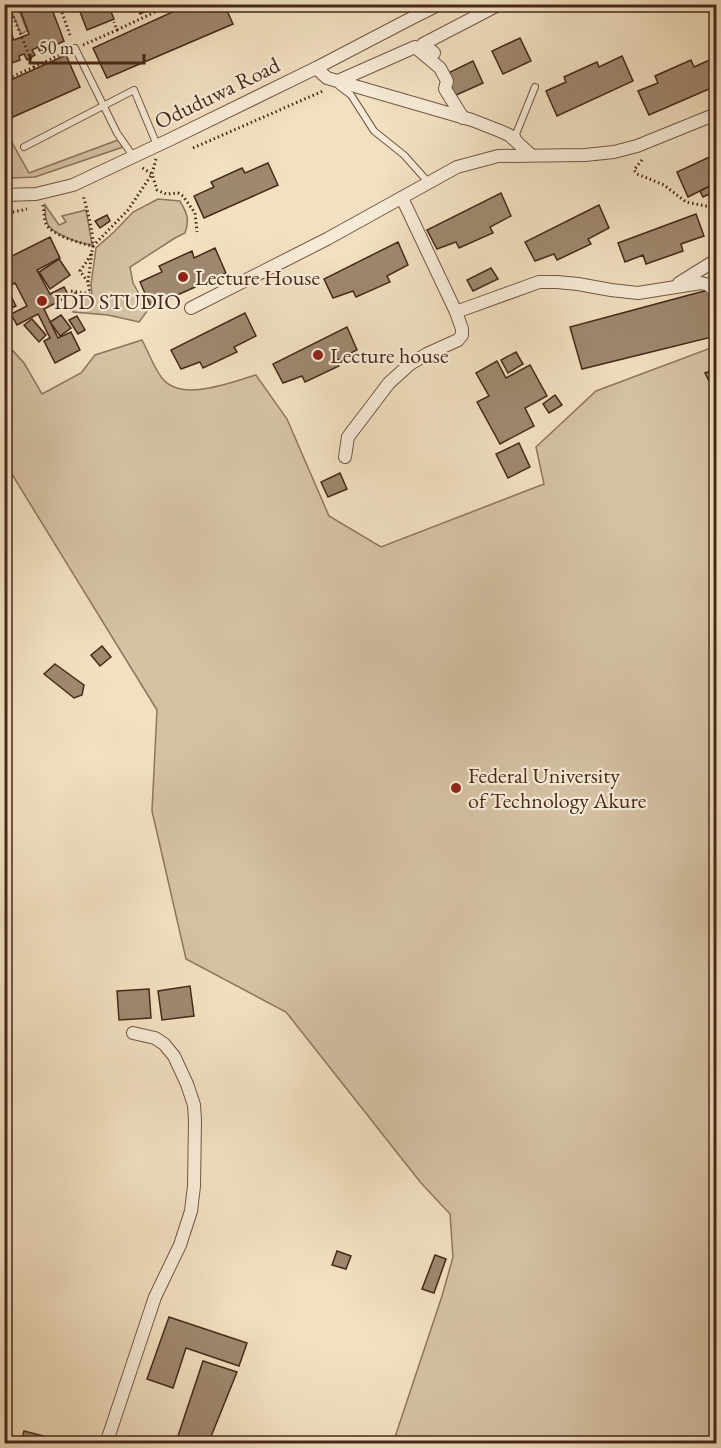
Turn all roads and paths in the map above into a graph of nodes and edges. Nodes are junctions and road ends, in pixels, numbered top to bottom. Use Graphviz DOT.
graph roads {
  1 [pos="8,4"];
  2 [pos="59,4"];
  3 [pos="172,4"];
  4 [pos="440,4"];
  5 [pos="500,4"];
  6 [pos="114,22"];
  7 [pos="117,30"];
  8 [pos="75,48"];
  9 [pos="34,67"];
  10 [pos="316,68"];
  11 [pos="440,68"];
  12 [pos="333,79"];
  13 [pos="4,80"];
  14 [pos="535,87"];
  15 [pos="351,95"];
  16 [pos="104,106"];
  17 [pos="717,114"];
  18 [pos="463,118"];
  19 [pos="24,147"];
  20 [pos="522,147"];
  21 [pos="193,148"];
  22 [pos="157,151"];
  23 [pos="531,155"];
  24 [pos="642,160"];
  25 [pos="136,161"];
  26 [pos="152,174"];
  27 [pos="429,183"];
  28 [pos="82,194"];
  29 [pos="4,195"];
  30 [pos="402,198"];
  31 [pos="43,205"];
  32 [pos="717,208"];
  33 [pos="4,232"];
  34 [pos="197,232"];
  35 [pos="93,246"];
  36 [pos="11,247"];
  37 [pos="717,260"];
  38 [pos="88,282"];
  39 [pos="670,288"];
  40 [pos="71,291"];
  41 [pos="717,293"];
  42 [pos="191,308"];
  43 [pos="456,312"];
  44 [pos="345,457"];
  45 [pos="133,1034"];
  46 [pos="106,1443"];
  1 -- 9 [label="path"];
  2 -- 8 [label="path"];
  3 -- 7 [label="path"];
  4 -- 10 [label="street, Oduduwa Road"];
  5 -- 11 [label="street"];
  6 -- 7 [label="path"];
  7 -- 8 [label="path"];
  8 -- 9 [label="path"];
  8 -- 16 [label="lane"];
  9 -- 13 [label="path"];
  10 -- 12 [label="street"];
  10 -- 22 [label="street, Oduduwa Road"];
  11 -- 12 [label="street"];
  11 -- 18 [label="street"];
  12 -- 15 [label="lane"];
  12 -- 18 [label="street"];
  14 -- 20 [label="lane"];
  15 -- 21 [label="path"];
  15 -- 27 [label="lane"];
  16 -- 19 [label="lane"];
  16 -- 22 [label="lane"];
  16 -- 25 [label="lane"];
  17 -- 23 [label="street"];
  18 -- 20 [label="street"];
  20 -- 23 [label="street"];
  22 -- 25 [label="street, Oduduwa Road"];
  22 -- 26 [label="path"];
  23 -- 27 [label="street"];
  24 -- 32 [label="path"];
  25 -- 26 [label="path"];
  25 -- 29 [label="street, Oduduwa Road"];
  26 -- 34 [label="path"];
  26 -- 35 [label="path"];
  27 -- 30 [label="street"];
  28 -- 35 [label="path"];
  30 -- 42 [label="street"];
  30 -- 43 [label="street"];
  31 -- 35 [label="path"];
  33 -- 36 [label="path"];
  35 -- 38 [label="path"];
  35 -- 38 [label="path"];
  37 -- 39 [label="street"];
  38 -- 40 [label="path"];
  39 -- 41 [label="street"];
  39 -- 43 [label="street"];
  43 -- 44 [label="street"];
  45 -- 46 [label="street"];
}
